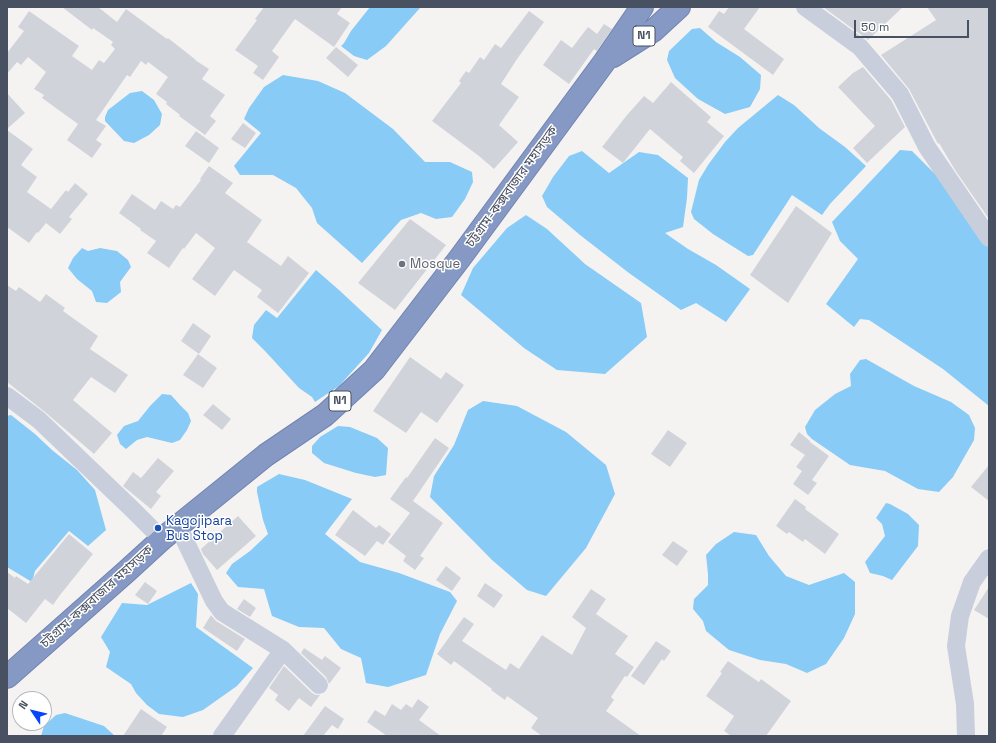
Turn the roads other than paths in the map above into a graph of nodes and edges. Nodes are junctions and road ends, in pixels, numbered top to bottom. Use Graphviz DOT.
graph roads {
  1 [pos="642,7"];
  2 [pos="679,7"];
  3 [pos="805,7"];
  4 [pos="605,61"];
  5 [pos="989,238"];
  6 [pos="7,396"];
  7 [pos="170,533"];
  8 [pos="989,558"];
  9 [pos="283,650"];
  10 [pos="7,676"];
  11 [pos="319,685"];
  12 [pos="222,736"];
  13 [pos="966,736"];
  1 -- 4 [label="highway, চট্টগ্রাম-কক্সবাজার মহাসড়ক / N1"];
  2 -- 4 [label="highway, চট্টগ্রাম-কক্সবাজার মহাসড়ক / N1"];
  3 -- 5 [label="street"];
  4 -- 7 [label="highway, চট্টগ্রাম-কক্সবাজার মহাসড়ক / N1"];
  6 -- 7 [label="street"];
  7 -- 9 [label="street"];
  7 -- 10 [label="highway, চট্টগ্রাম-কক্সবাজার মহাসড়ক / N1"];
  8 -- 13 [label="street"];
  9 -- 11 [label="street"];
  9 -- 12 [label="street"];
}
